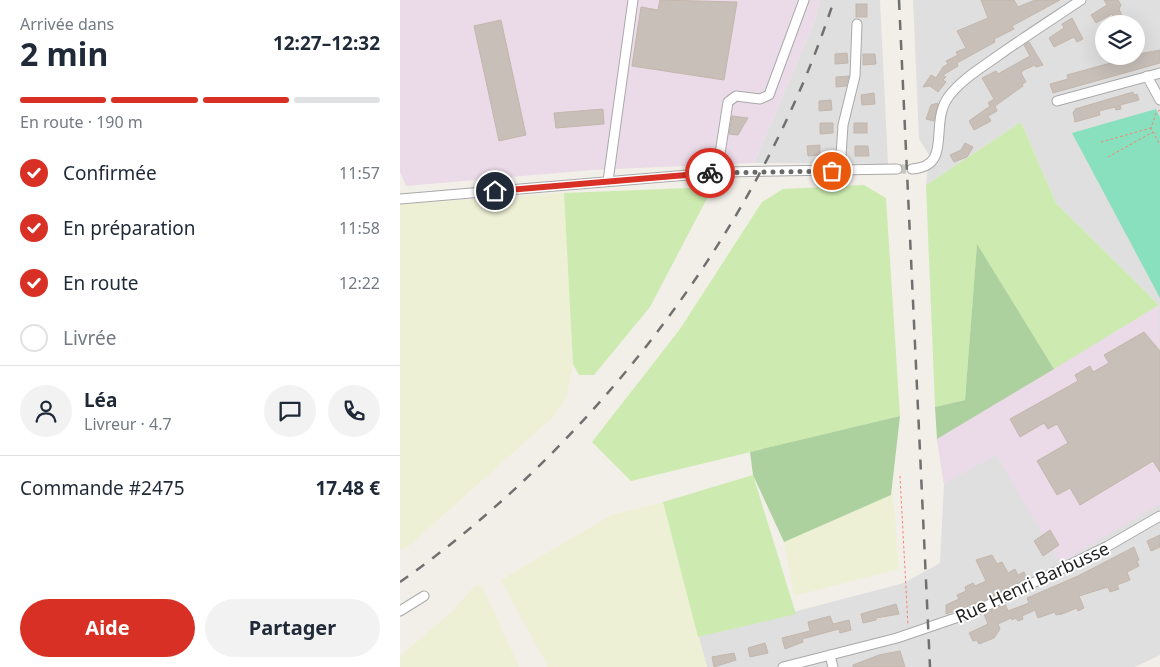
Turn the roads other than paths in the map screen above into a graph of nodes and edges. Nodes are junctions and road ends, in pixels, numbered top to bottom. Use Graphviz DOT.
graph roads {
  1 [pos="633,0"];
  2 [pos="804,0"];
  3 [pos="1081,0"];
  4 [pos="857,24"];
  5 [pos="1160,73"];
  6 [pos="1147,76"];
  7 [pos="1160,100"];
  8 [pos="1057,101"];
  9 [pos="912,169"];
  10 [pos="897,170"];
  11 [pos="840,171"];
  12 [pos="717,172"];
  13 [pos="608,181"];
  14 [pos="400,199"];
  15 [pos="1160,516"];
  16 [pos="424,596"];
  17 [pos="400,610"];
  18 [pos="830,655"];
  19 [pos="783,667"];
  20 [pos="833,667"];
  1 -- 13 [label="street"];
  2 -- 12 [label="street"];
  3 -- 9 [label="street"];
  4 -- 11 [label="street"];
  5 -- 6 [label="street"];
  6 -- 7 [label="street"];
  6 -- 8 [label="street"];
  10 -- 11 [label="street"];
  11 -- 12 [label="street"];
  12 -- 13 [label="street"];
  13 -- 14 [label="street"];
  15 -- 18 [label="street, Rue Henri Barbusse"];
  16 -- 17 [label="street"];
  18 -- 19 [label="street, Rue Henri Barbusse"];
  18 -- 20 [label="street"];
}
